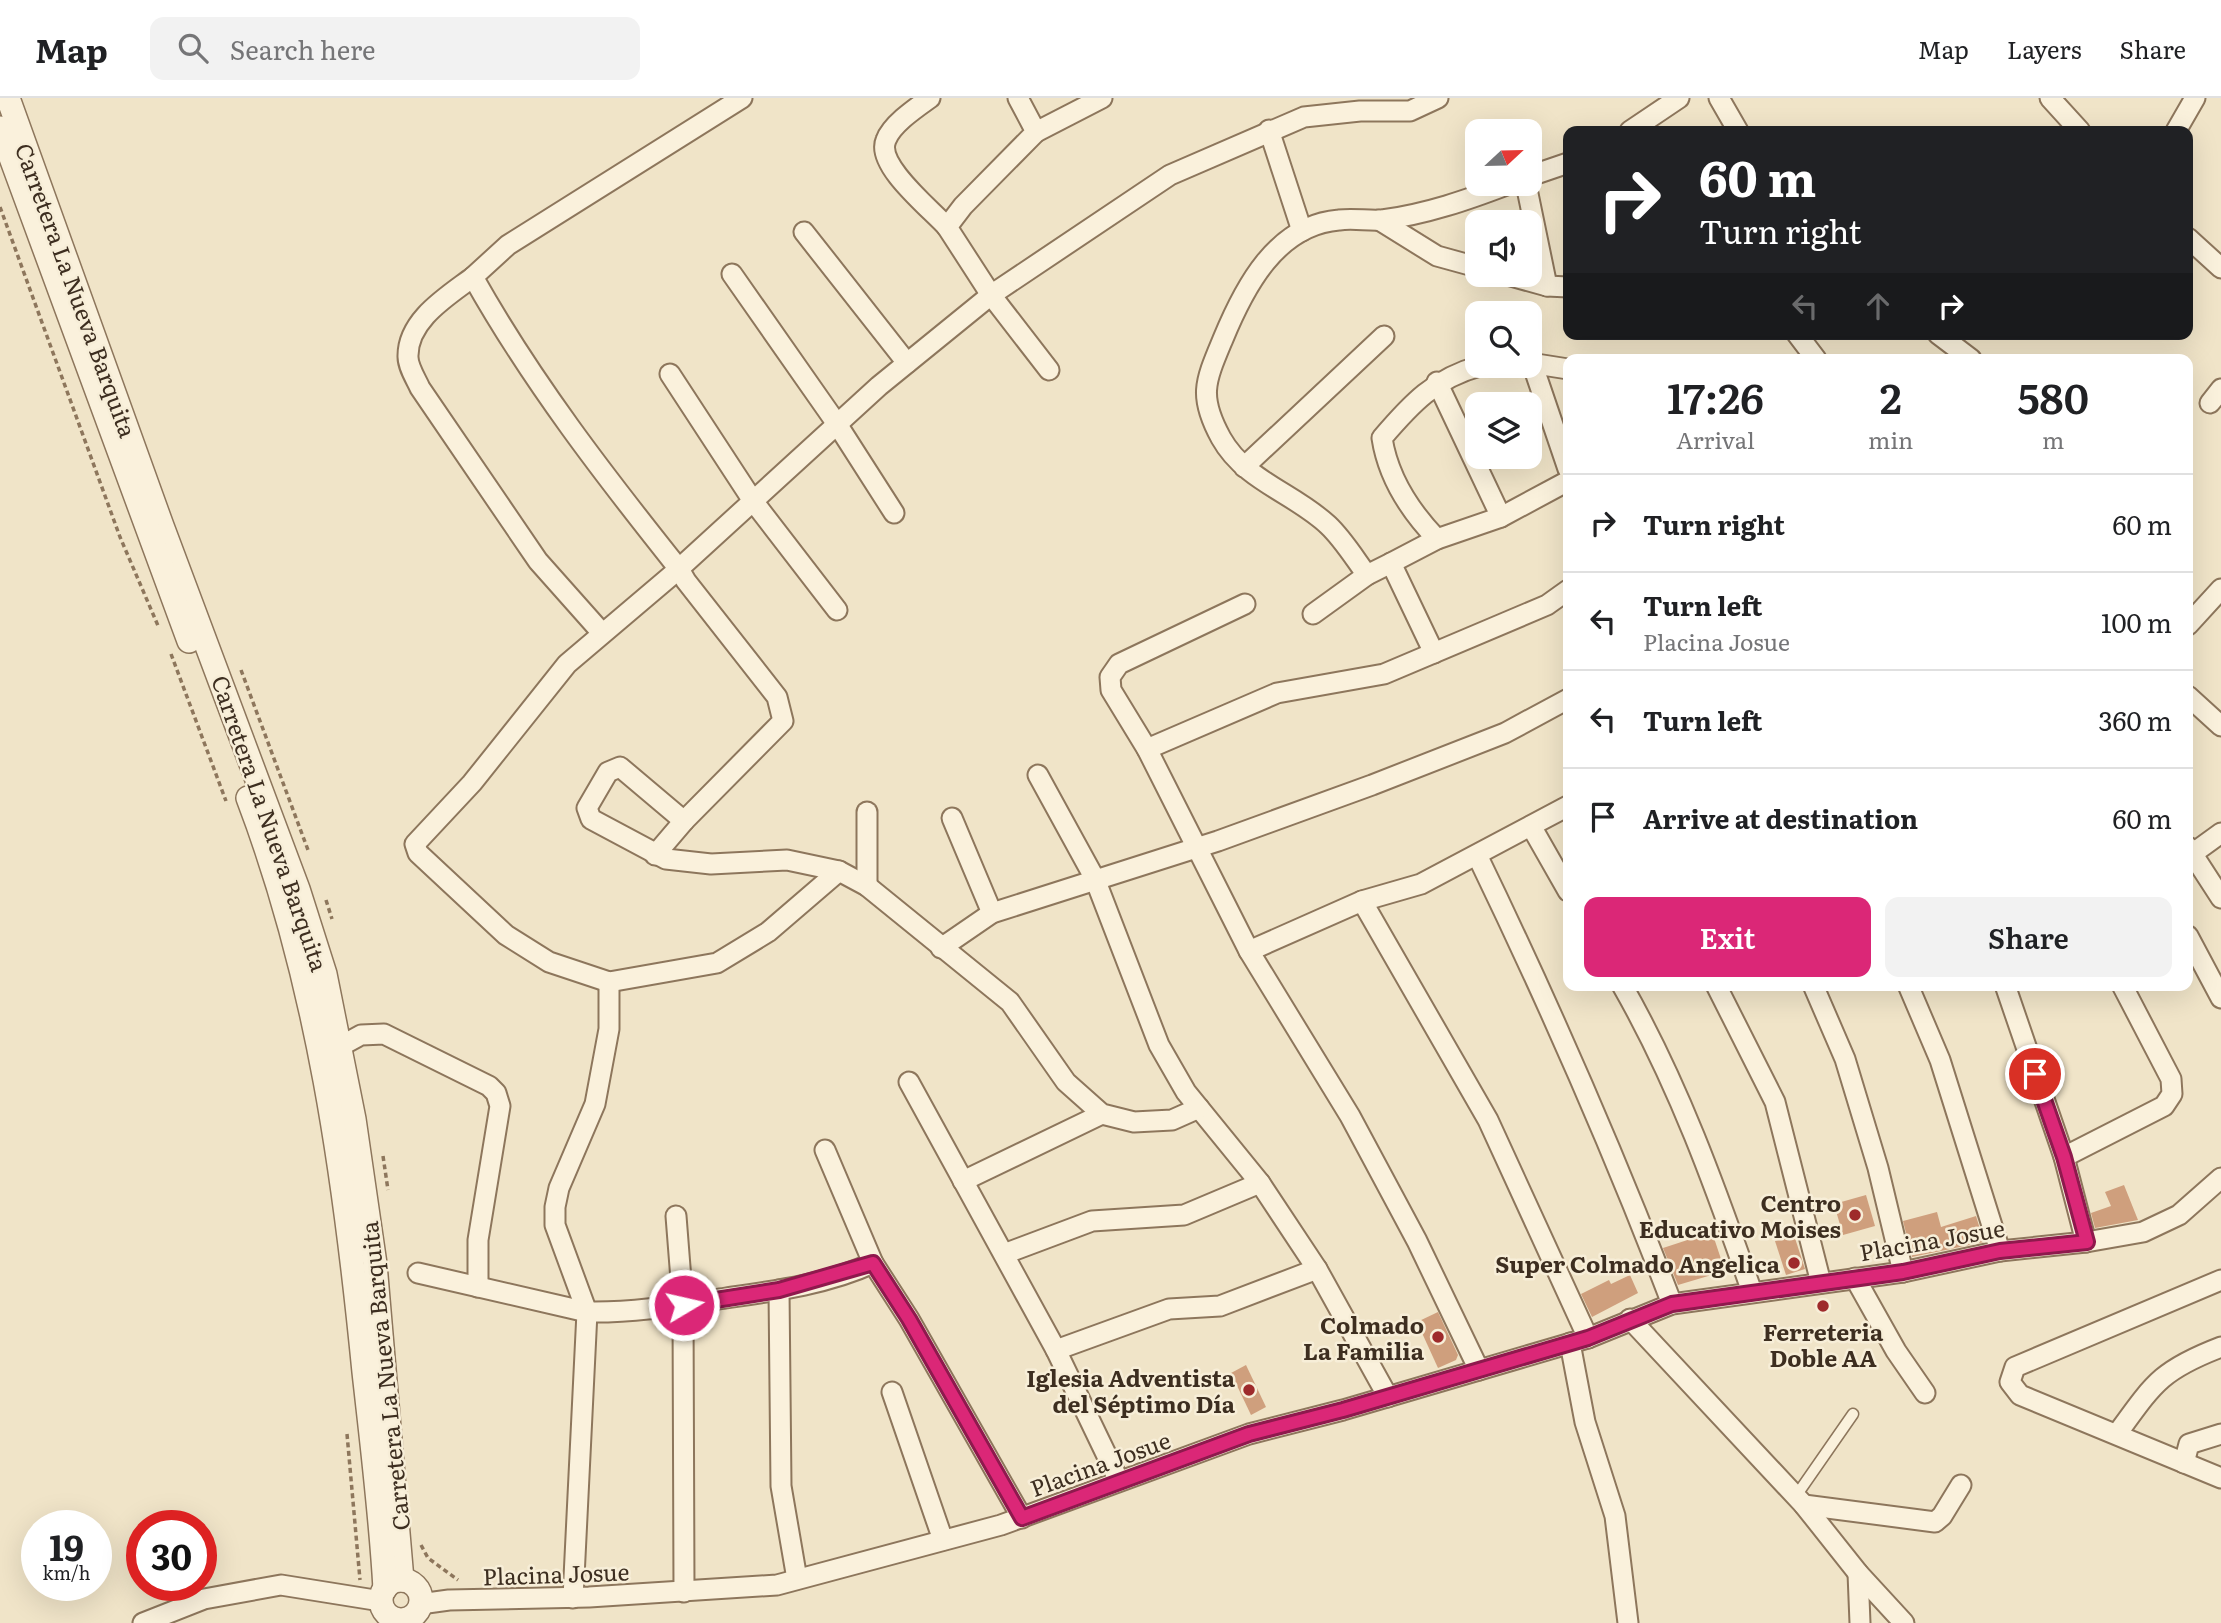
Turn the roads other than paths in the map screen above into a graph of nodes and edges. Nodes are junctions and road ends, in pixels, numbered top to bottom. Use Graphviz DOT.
graph roads {
  1 [pos="8,98"];
  2 [pos="742,98"];
  3 [pos="929,98"];
  4 [pos="1017,98"];
  5 [pos="1102,98"];
  6 [pos="1438,98"];
  7 [pos="1679,98"];
  8 [pos="1719,98"];
  9 [pos="2195,98"];
  10 [pos="2053,100"];
  11 [pos="1637,126"];
  12 [pos="1735,126"];
  13 [pos="2071,126"];
  14 [pos="2179,126"];
  15 [pos="0,128"];
  16 [pos="1269,130"];
  17 [pos="1036,132"];
  18 [pos="1563,165"];
  19 [pos="1542,172"];
  20 [pos="1478,196"];
  21 [pos="1529,196"];
  22 [pos="1379,220"];
  23 [pos="947,226"];
  24 [pos="1302,231"];
  25 [pos="804,232"];
  26 [pos="2193,243"];
  27 [pos="1465,264"];
  28 [pos="2221,268"];
  29 [pos="733,274"];
  30 [pos="473,277"];
  31 [pos="1542,284"];
  32 [pos="1548,286"];
  33 [pos="1563,287"];
  34 [pos="991,295"];
  35 [pos="1384,336"];
  36 [pos="1802,340"];
  37 [pos="1946,340"];
  38 [pos="1812,354"];
  39 [pos="1964,354"];
  40 [pos="907,363"];
  41 [pos="1542,365"];
  42 [pos="1563,368"];
  43 [pos="1049,370"];
  44 [pos="1465,372"];
  45 [pos="670,373"];
  46 [pos="1536,378"];
  47 [pos="1437,382"];
  48 [pos="837,424"];
  49 [pos="1563,455"];
  50 [pos="1244,467"];
  51 [pos="1563,484"];
  52 [pos="753,501"];
  53 [pos="894,513"];
  54 [pos="1501,517"];
  55 [pos="1437,539"];
  56 [pos="1391,563"];
  57 [pos="679,569"];
  58 [pos="1367,575"];
  59 [pos="2221,589"];
  60 [pos="1563,594"];
  61 [pos="1245,604"];
  62 [pos="836,610"];
  63 [pos="1313,614"];
  64 [pos="2193,620"];
  65 [pos="602,633"];
  66 [pos="1434,653"];
  67 [pos="2193,700"];
  68 [pos="1563,702"];
  69 [pos="2219,720"];
  70 [pos="1147,749"];
  71 [pos="1038,775"];
  72 [pos="261,809"];
  73 [pos="1563,809"];
  74 [pos="867,812"];
  75 [pos="953,818"];
  76 [pos="684,821"];
  77 [pos="1531,826"];
  78 [pos="2221,833"];
  79 [pos="1195,847"];
  80 [pos="2193,848"];
  81 [pos="655,855"];
  82 [pos="1477,855"];
  83 [pos="2193,855"];
  84 [pos="839,871"];
  85 [pos="1095,879"];
  86 [pos="1563,882"];
  87 [pos="867,886"];
  88 [pos="2221,898"];
  89 [pos="1362,901"];
  90 [pos="992,913"];
  91 [pos="2193,945"];
  92 [pos="941,948"];
  93 [pos="1249,951"];
  94 [pos="315,977"];
  95 [pos="609,982"];
  96 [pos="1625,991"];
  97 [pos="1719,991"];
  98 [pos="1817,991"];
  99 [pos="1911,991"];
  100 [pos="2007,991"];
  101 [pos="2125,991"];
  102 [pos="2221,998"];
  103 [pos="339,1047"];
  104 [pos="909,1082"];
  105 [pos="1199,1108"];
  106 [pos="1102,1114"];
  107 [pos="825,1150"];
  108 [pos="2064,1157"];
  109 [pos="2221,1178"];
  110 [pos="963,1181"];
  111 [pos="1260,1183"];
  112 [pos="676,1216"];
  113 [pos="2087,1242"];
  114 [pos="2000,1251"];
  115 [pos="1004,1254"];
  116 [pos="873,1263"];
  117 [pos="1317,1269"];
  118 [pos="1903,1272"];
  119 [pos="418,1273"];
  120 [pos="1855,1278"];
  121 [pos="2221,1280"];
  122 [pos="1821,1283"];
  123 [pos="478,1287"];
  124 [pos="779,1290"];
  125 [pos="1752,1292"];
  126 [pos="1672,1304"];
  127 [pos="684,1305"];
  128 [pos="587,1312"];
  129 [pos="1630,1319"];
  130 [pos="1579,1340"];
  131 [pos="2221,1347"];
  132 [pos="1056,1350"];
  133 [pos="1479,1370"];
  134 [pos="892,1392"];
  135 [pos="1926,1393"];
  136 [pos="1388,1397"];
  137 [pos="1853,1414"];
  138 [pos="2117,1434"];
  139 [pos="2221,1434"];
  140 [pos="2184,1463"];
  141 [pos="2221,1478"];
  142 [pos="1119,1481"];
  143 [pos="1961,1485"];
  144 [pos="1800,1501"];
  145 [pos="1022,1518"];
  146 [pos="943,1540"];
  147 [pos="1858,1573"];
  148 [pos="797,1579"];
  149 [pos="382,1591"];
  150 [pos="684,1592"];
  151 [pos="573,1598"];
  152 [pos="412,1615"];
  153 [pos="143,1623"];
  154 [pos="1628,1623"];
  155 [pos="1860,1623"];
  156 [pos="1904,1623"];
  1 -- 72 [label="street, Carretera La Nueva Barquita"];
  2 -- 30 [label="street"];
  3 -- 23 [label="street"];
  4 -- 17 [label="street"];
  5 -- 17 [label="street"];
  6 -- 16 [label="street"];
  7 -- 11 [label="street"];
  8 -- 12 [label="street"];
  9 -- 14 [label="street"];
  10 -- 13 [label="street"];
  15 -- 72 [label="street, Carretera La Nueva Barquita"];
  16 -- 24 [label="street"];
  16 -- 34 [label="street"];
  17 -- 23 [label="street"];
  18 -- 19 [label="street"];
  20 -- 22 [label="street"];
  21 -- 32 [label="street"];
  22 -- 24 [label="street"];
  22 -- 27 [label="street"];
  23 -- 34 [label="street"];
  24 -- 50 [label="street"];
  25 -- 40 [label="street"];
  26 -- 28 [label="street"];
  29 -- 48 [label="street"];
  30 -- 57 [label="street"];
  30 -- 65 [label="street"];
  31 -- 32 [label="street"];
  32 -- 33 [label="street"];
  34 -- 40 [label="street"];
  34 -- 43 [label="street"];
  35 -- 50 [label="street"];
  36 -- 38 [label="street"];
  37 -- 39 [label="street"];
  40 -- 48 [label="street"];
  41 -- 42 [label="street"];
  44 -- 47 [label="street"];
  45 -- 52 [label="street"];
  46 -- 49 [label="street"];
  47 -- 54 [label="street"];
  47 -- 55 [label="street"];
  48 -- 52 [label="street"];
  48 -- 53 [label="street"];
  50 -- 58 [label="street"];
  51 -- 54 [label="street"];
  52 -- 57 [label="street"];
  52 -- 62 [label="street"];
  54 -- 55 [label="street"];
  55 -- 56 [label="street"];
  56 -- 58 [label="street"];
  56 -- 66 [label="street"];
  57 -- 65 [label="street"];
  57 -- 76 [label="street"];
  58 -- 63 [label="street"];
  59 -- 64 [label="street"];
  60 -- 66 [label="street"];
  61 -- 70 [label="street"];
  65 -- 95 [label="street"];
  66 -- 70 [label="street"];
  67 -- 69 [label="street"];
  68 -- 79 [label="street"];
  70 -- 79 [label="street"];
  71 -- 85 [label="street"];
  72 -- 94 [label="street, Carretera La Nueva Barquita"];
  73 -- 77 [label="street"];
  74 -- 87 [label="street"];
  75 -- 90 [label="street"];
  76 -- 81 [label="street"];
  76 -- 81 [label="street"];
  77 -- 82 [label="street"];
  77 -- 86 [label="street"];
  78 -- 80 [label="street"];
  79 -- 85 [label="street"];
  79 -- 93 [label="street"];
  81 -- 84 [label="street"];
  82 -- 89 [label="street"];
  82 -- 126 [label="street"];
  83 -- 88 [label="street"];
  84 -- 87 [label="street"];
  84 -- 95 [label="street"];
  85 -- 90 [label="street"];
  85 -- 105 [label="street"];
  87 -- 92 [label="street"];
  89 -- 93 [label="street"];
  89 -- 130 [label="street"];
  90 -- 92 [label="street"];
  91 -- 102 [label="street"];
  92 -- 106 [label="street"];
  93 -- 133 [label="street"];
  94 -- 103 [label="street, Carretera La Nueva Barquita"];
  94 -- 149 [label="street, Carretera La Nueva Barquita"];
  95 -- 128 [label="street"];
  96 -- 125 [label="street"];
  97 -- 122 [label="street"];
  98 -- 118 [label="street"];
  99 -- 114 [label="street"];
  100 -- 108 [label="street"];
  101 -- 108 [label="street"];
  103 -- 123 [label="street"];
  103 -- 149 [label="street, Carretera La Nueva Barquita"];
  104 -- 110 [label="street"];
  105 -- 106 [label="street"];
  105 -- 111 [label="street"];
  106 -- 110 [label="street"];
  107 -- 116 [label="street"];
  108 -- 113 [label="street"];
  109 -- 113 [label="street, Placina Josue"];
  110 -- 115 [label="street"];
  111 -- 115 [label="street"];
  111 -- 117 [label="street"];
  112 -- 127 [label="street"];
  113 -- 114 [label="street, Placina Josue"];
  114 -- 118 [label="street, Placina Josue"];
  115 -- 132 [label="street"];
  116 -- 124 [label="street"];
  116 -- 145 [label="street"];
  117 -- 132 [label="street"];
  117 -- 136 [label="street"];
  118 -- 120 [label="street, Placina Josue"];
  119 -- 123 [label="street"];
  120 -- 122 [label="street, Placina Josue"];
  120 -- 135 [label="street"];
  121 -- 138 [label="street"];
  122 -- 125 [label="street, Placina Josue"];
  123 -- 128 [label="street"];
  124 -- 127 [label="street"];
  124 -- 148 [label="street"];
  125 -- 126 [label="street, Placina Josue"];
  126 -- 129 [label="street, Placina Josue"];
  127 -- 128 [label="street"];
  127 -- 150 [label="street"];
  128 -- 151 [label="street"];
  129 -- 130 [label="street, Placina Josue"];
  129 -- 144 [label="street"];
  130 -- 133 [label="street, Placina Josue"];
  130 -- 154 [label="street"];
  131 -- 138 [label="street"];
  132 -- 142 [label="street"];
  133 -- 136 [label="street, Placina Josue"];
  134 -- 146 [label="street"];
  136 -- 142 [label="street, Placina Josue"];
  137 -- 144 [label="lane"];
  138 -- 140 [label="street"];
  139 -- 140 [label="street"];
  140 -- 141 [label="street"];
  142 -- 145 [label="street, Placina Josue"];
  143 -- 144 [label="street"];
  144 -- 147 [label="street"];
  145 -- 146 [label="street, Placina Josue"];
  146 -- 148 [label="street, Placina Josue"];
  147 -- 155 [label="street"];
  147 -- 156 [label="street"];
  148 -- 150 [label="street, Placina Josue"];
  149 -- 152 [label="street"];
  149 -- 152 [label="street"];
  149 -- 153 [label="street"];
  150 -- 151 [label="street, Placina Josue"];
  151 -- 152 [label="street, Placina Josue"];
}
